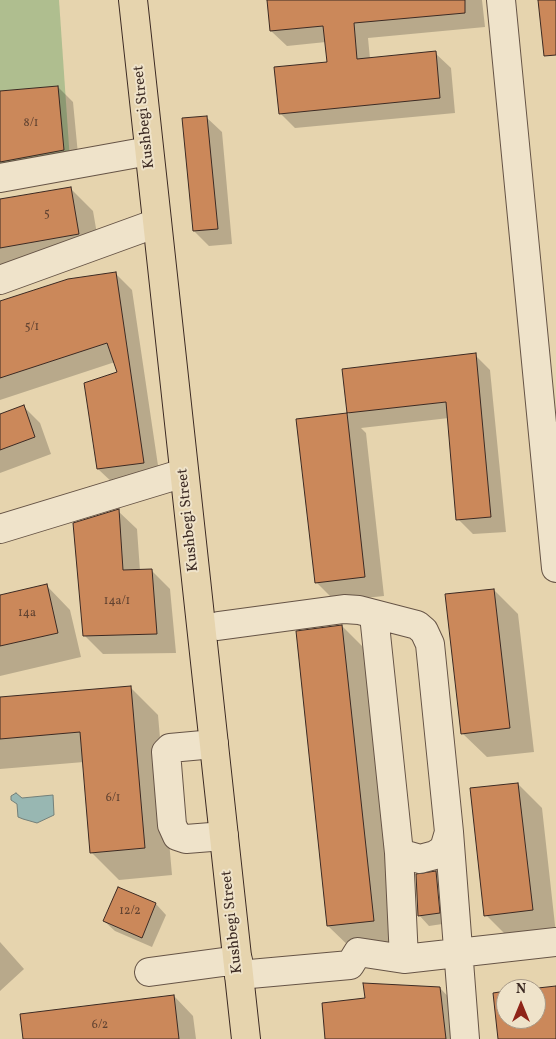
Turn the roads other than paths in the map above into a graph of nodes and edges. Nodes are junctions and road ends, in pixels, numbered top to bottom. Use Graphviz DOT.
graph roads {
  1 [pos="133,0"];
  2 [pos="150,0"];
  3 [pos="501,0"];
  4 [pos="149,151"];
  5 [pos="0,178"];
  6 [pos="157,223"];
  7 [pos="0,280"];
  8 [pos="171,281"];
  9 [pos="184,473"];
  10 [pos="0,529"];
  11 [pos="556,568"];
  12 [pos="374,615"];
  13 [pos="218,626"];
  14 [pos="214,744"];
  15 [pos="449,832"];
  16 [pos="224,836"];
  17 [pos="399,852"];
  18 [pos="556,942"];
  19 [pos="458,953"];
  20 [pos="404,959"];
  21 [pos="245,970"];
  22 [pos="149,972"];
  23 [pos="246,1039"];
  24 [pos="262,1039"];
  25 [pos="465,1039"];
  1 -- 4 [label="main road, Kushbegi Street"];
  2 -- 8 [label="main road, Kushbegi Street"];
  3 -- 11 [label="lane"];
  4 -- 5 [label="lane"];
  4 -- 6 [label="main road, Kushbegi Street"];
  6 -- 7 [label="lane"];
  6 -- 8 [label="main road, Kushbegi Street"];
  8 -- 9 [label="main road, Kushbegi Street"];
  8 -- 13 [label="main road, Kushbegi Street"];
  9 -- 10 [label="lane"];
  9 -- 14 [label="main road, Kushbegi Street"];
  12 -- 13 [label="lane"];
  12 -- 15 [label="lane"];
  12 -- 17 [label="lane"];
  13 -- 21 [label="main road, Kushbegi Street"];
  14 -- 16 [label="main road, Kushbegi Street"];
  14 -- 16 [label="lane"];
  15 -- 17 [label="lane"];
  15 -- 19 [label="lane"];
  16 -- 21 [label="main road, Kushbegi Street"];
  17 -- 20 [label="lane"];
  18 -- 19 [label="lane"];
  19 -- 20 [label="lane"];
  19 -- 25 [label="lane"];
  20 -- 21 [label="lane"];
  21 -- 22 [label="lane"];
  21 -- 23 [label="main road, Kushbegi Street"];
  21 -- 24 [label="main road, Kushbegi Street"];
}
